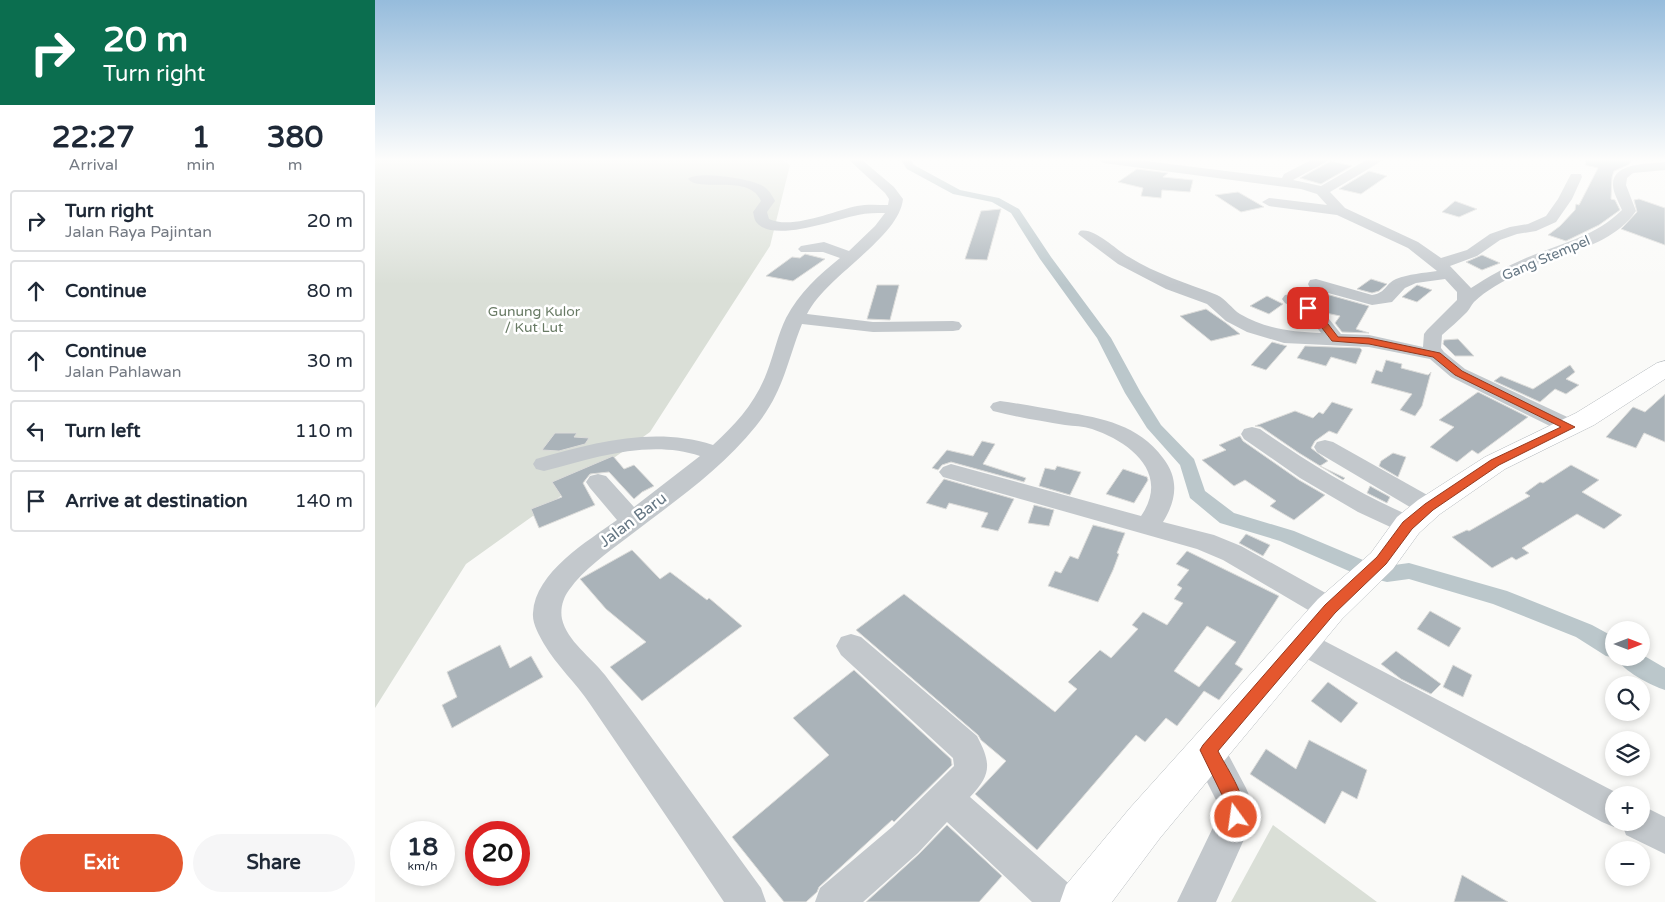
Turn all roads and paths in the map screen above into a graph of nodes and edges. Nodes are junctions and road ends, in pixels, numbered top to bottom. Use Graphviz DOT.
graph roads {
  1 [pos="768,201"];
  2 [pos="896,201"];
  3 [pos="1331,201"];
  4 [pos="1564,201"];
  5 [pos="1625,201"];
  6 [pos="1269,202"];
  7 [pos="894,209"];
  8 [pos="1340,211"];
  9 [pos="1085,234"];
  10 [pos="806,249"];
  11 [pos="851,257"];
  12 [pos="1443,269"];
  13 [pos="1316,284"];
  14 [pos="1291,299"];
  15 [pos="1466,300"];
  16 [pos="795,318"];
  17 [pos="953,326"];
  18 [pos="1336,340"];
  19 [pos="1436,355"];
  20 [pos="1665,368"];
  21 [pos="1000,407"];
  22 [pos="1570,427"];
  23 [pos="1252,434"];
  24 [pos="1325,447"];
  25 [pos="716,454"];
  26 [pos="544,464"];
  27 [pos="951,472"];
  28 [pos="598,482"];
  29 [pos="632,521"];
  30 [pos="1412,523"];
  31 [pos="1146,527"];
  32 [pos="1341,598"];
  33 [pos="1301,642"];
  34 [pos="851,646"];
  35 [pos="1209,750"];
  36 [pos="947,799"];
  37 [pos="1605,805"];
  38 [pos="1650,828"];
  39 [pos="1665,836"];
  40 [pos="747,902"];
  41 [pos="834,902"];
  42 [pos="1060,902"];
  43 [pos="1083,902"];
  44 [pos="1195,902"];
  1 -- 7 [label="street"];
  2 -- 7 [label="street"];
  3 -- 8 [label="street"];
  4 -- 12 [label="street"];
  5 -- 15 [label="street, Gang Stempel"];
  6 -- 8 [label="street"];
  7 -- 11 [label="street, Jalan Baru"];
  8 -- 12 [label="street"];
  9 -- 18 [label="street"];
  10 -- 11 [label="street"];
  11 -- 16 [label="street, Jalan Baru"];
  12 -- 13 [label="street"];
  12 -- 15 [label="street"];
  14 -- 18 [label="street"];
  15 -- 19 [label="street"];
  16 -- 17 [label="street"];
  16 -- 25 [label="street, Jalan Baru"];
  18 -- 19 [label="street"];
  19 -- 22 [label="street"];
  20 -- 22 [label="main road"];
  21 -- 31 [label="street"];
  22 -- 30 [label="main road"];
  23 -- 30 [label="street"];
  24 -- 30 [label="street"];
  25 -- 26 [label="street"];
  25 -- 29 [label="street, Jalan Baru"];
  27 -- 31 [label="street"];
  28 -- 29 [label="street"];
  29 -- 40 [label="street, Jalan Baru"];
  30 -- 32 [label="main road"];
  31 -- 32 [label="street"];
  32 -- 33 [label="main road"];
  33 -- 35 [label="main road"];
  33 -- 37 [label="street"];
  34 -- 36 [label="street"];
  35 -- 43 [label="main road"];
  35 -- 44 [label="street"];
  36 -- 41 [label="street"];
  36 -- 42 [label="street"];
  38 -- 39 [label="street"];
}
